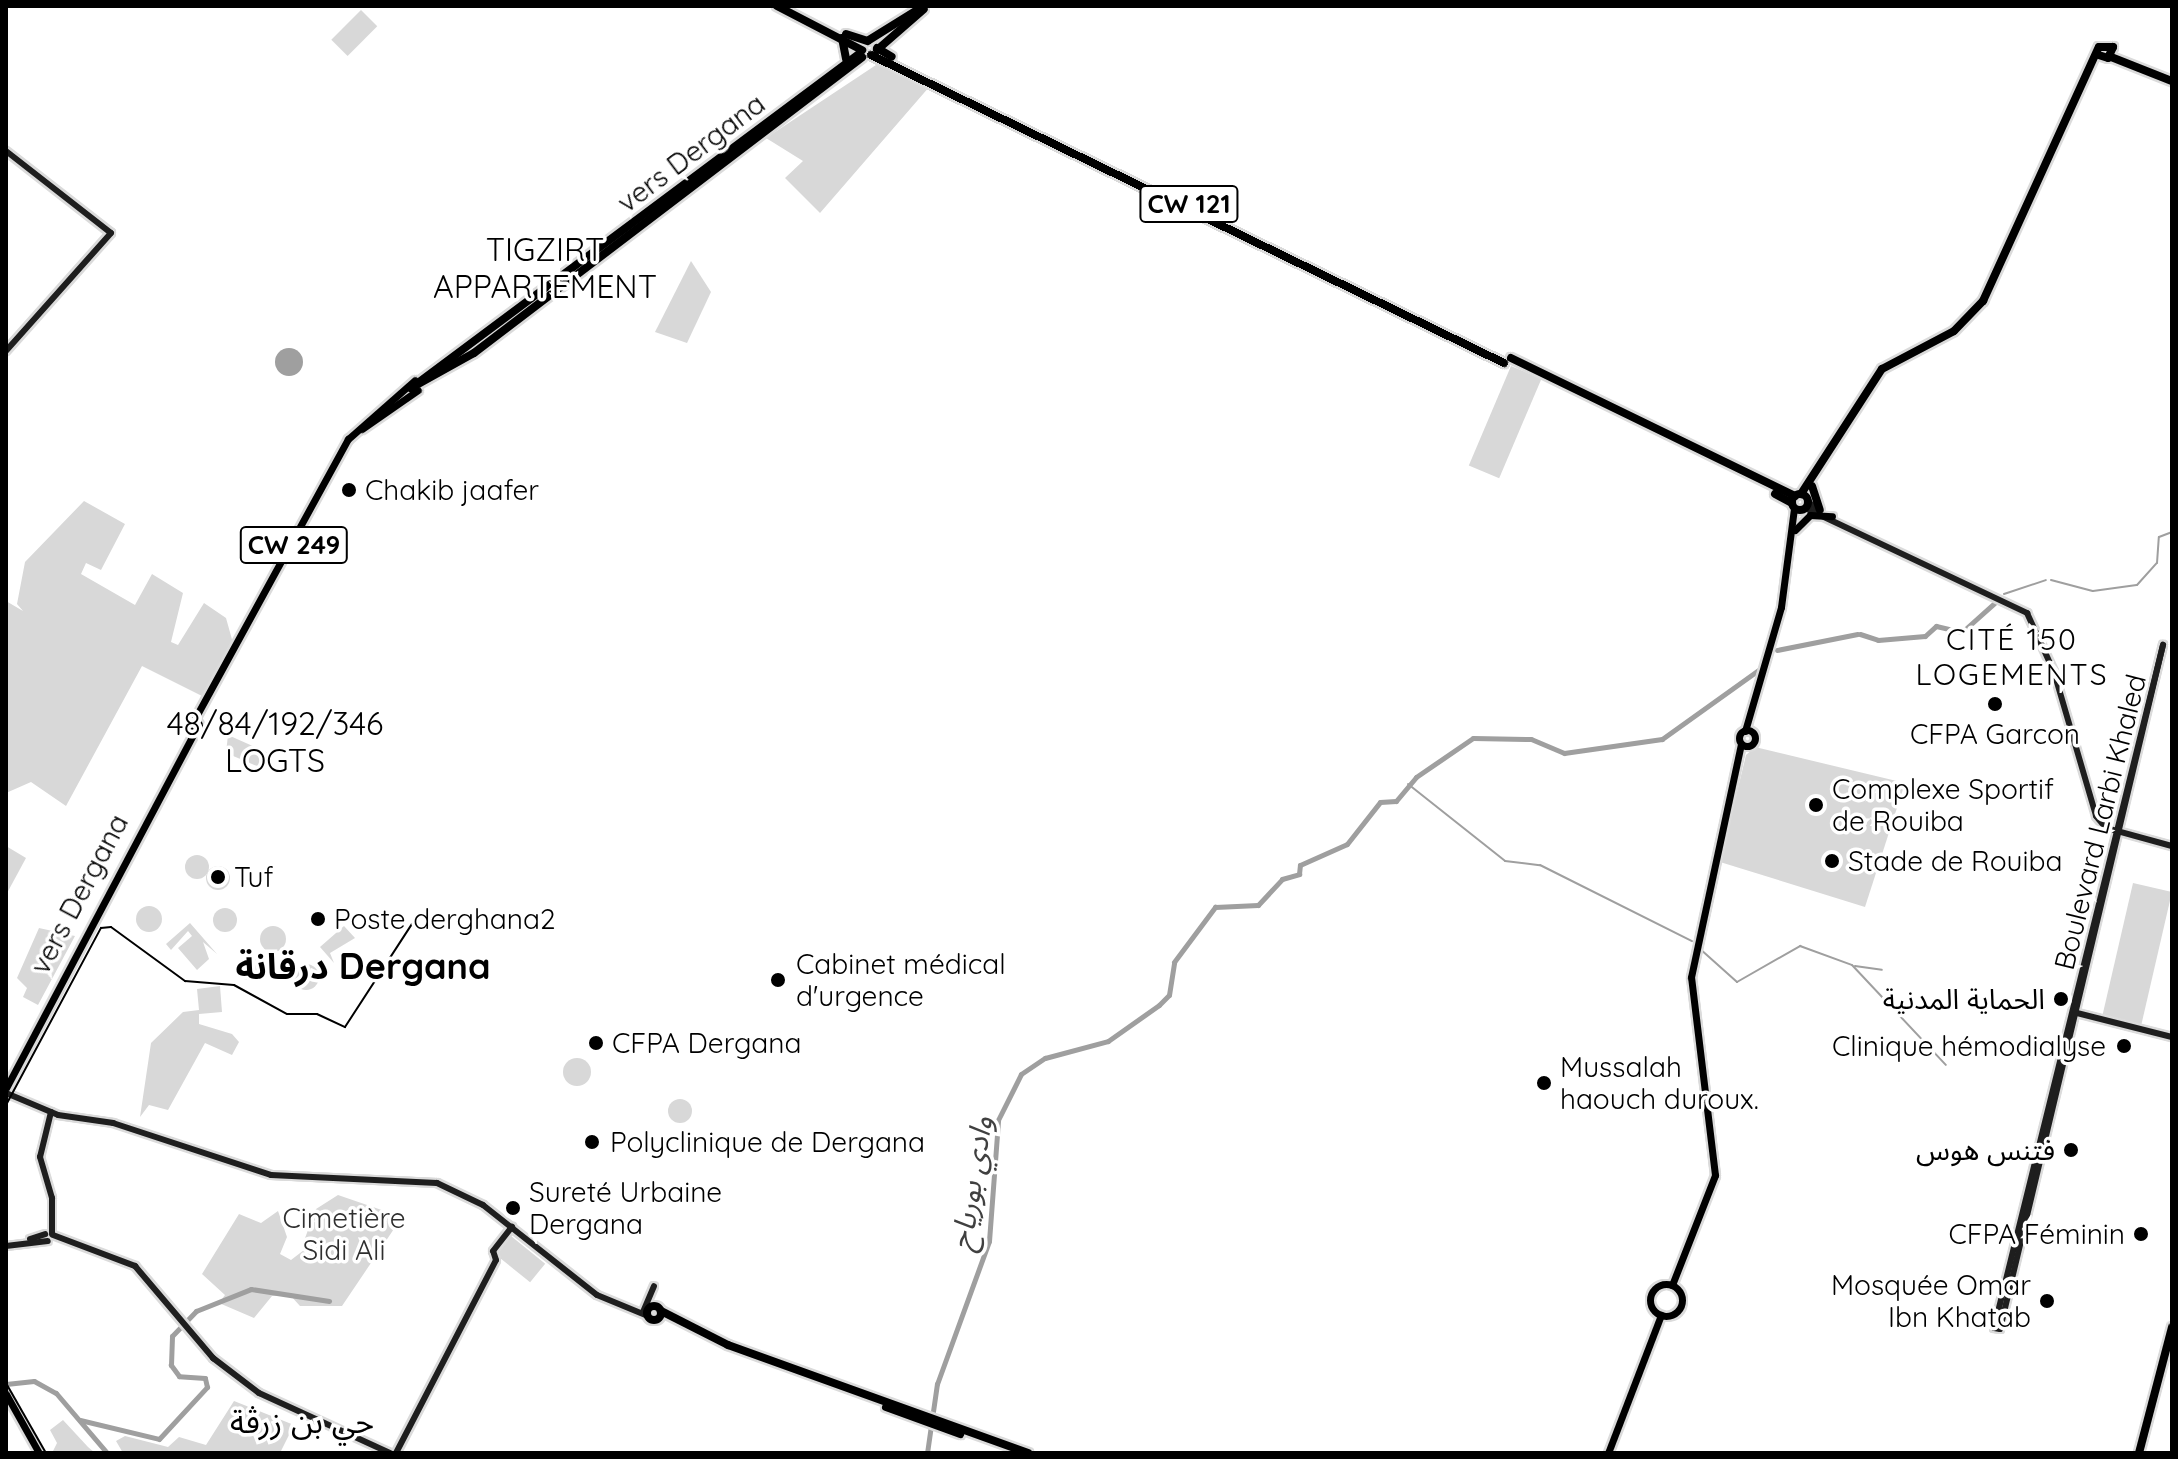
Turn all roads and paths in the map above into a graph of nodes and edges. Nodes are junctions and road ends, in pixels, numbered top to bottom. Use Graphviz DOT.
graph roads {
  1 [pos="777,6"];
  2 [pos="786,6"];
  3 [pos="923,8"];
  4 [pos="884,29"];
  5 [pos="838,35"];
  6 [pos="896,35"];
  7 [pos="851,36"];
  8 [pos="870,48"];
  9 [pos="846,59"];
  10 [pos="898,62"];
  11 [pos="848,72"];
  12 [pos="2172,78"];
  13 [pos="815,93"];
  14 [pos="804,96"];
  15 [pos="6,151"];
  16 [pos="6,351"];
  17 [pos="1508,360"];
  18 [pos="416,385"];
  19 [pos="396,394"];
  20 [pos="403,400"];
  21 [pos="1811,483"];
  22 [pos="1779,490"];
  23 [pos="1798,503"];
  24 [pos="1821,511"];
  25 [pos="1832,516"];
  26 [pos="1795,530"];
  27 [pos="1771,641"];
  28 [pos="2172,647"];
  29 [pos="195,726"];
  30 [pos="1748,731"];
  31 [pos="1745,745"];
  32 [pos="2118,832"];
  33 [pos="2172,846"];
  34 [pos="2073,1012"];
  35 [pos="2172,1037"];
  36 [pos="8,1079"];
  37 [pos="8,1091"];
  38 [pos="51,1112"];
  39 [pos="512,1227"];
  40 [pos="49,1236"];
  41 [pos="6,1244"];
  42 [pos="1672,1285"];
  43 [pos="654,1286"];
  44 [pos="644,1312"];
  45 [pos="1661,1315"];
  46 [pos="2172,1327"];
  47 [pos="2172,1342"];
  48 [pos="6,1394"];
  49 [pos="6,1404"];
  50 [pos="934,1421"];
  51 [pos="37,1453"];
  52 [pos="393,1453"];
  53 [pos="1014,1453"];
  54 [pos="1028,1453"];
  55 [pos="1608,1453"];
  56 [pos="2142,1453"];
  1 -- 5 [label="highway"];
  2 -- 7 [label="highway"];
  3 -- 4 [label="highway"];
  3 -- 6 [label="highway"];
  3 -- 8 [label="highway"];
  4 -- 7 [label="highway"];
  4 -- 8 [label="highway"];
  5 -- 8 [label="highway"];
  5 -- 9 [label="highway"];
  6 -- 8 [label="highway"];
  6 -- 10 [label="highway"];
  7 -- 8 [label="highway"];
  8 -- 9 [label="highway"];
  8 -- 10 [label="highway"];
  8 -- 11 [label="highway"];
  8 -- 13 [label="highway"];
  8 -- 14 [label="highway, vers Dergana"];
  9 -- 14 [label="highway"];
  10 -- 11 [label="highway"];
  10 -- 17 [label="highway, CW 121"];
  11 -- 13 [label="highway"];
  12 -- 21 [label="highway"];
  13 -- 18 [label="highway"];
  14 -- 18 [label="highway, vers Dergana"];
  15 -- 16 [label="main road"];
  17 -- 22 [label="highway"];
  17 -- 23 [label="highway, CW 121"];
  18 -- 19 [label="main road, vers Dergana"];
  18 -- 20 [label="main road, CW 249"];
  19 -- 20 [label="main road"];
  19 -- 29 [label="main road, vers Dergana"];
  20 -- 29 [label="main road, CW 249"];
  21 -- 22 [label="highway"];
  21 -- 23 [label="highway"];
  21 -- 24 [label="highway"];
  22 -- 23 [label="highway"];
  23 -- 24 [label="main road"];
  23 -- 26 [label="main road"];
  23 -- 27 [label="main road"];
  24 -- 25 [label="main road"];
  25 -- 26 [label="main road"];
  25 -- 32 [label="main road"];
  26 -- 27 [label="main road"];
  27 -- 30 [label="main road"];
  28 -- 32 [label="main road, Boulevard Larbi Khaled"];
  29 -- 36 [label="main road, vers Dergana"];
  30 -- 31 [label="main road"];
  30 -- 31 [label="main road"];
  31 -- 42 [label="main road"];
  32 -- 33 [label="main road"];
  32 -- 34 [label="main road, Boulevard Larbi Khaled"];
  34 -- 34 [label="main road, Boulevard Larbi Khaled"];
  34 -- 35 [label="main road"];
  36 -- 37 [label="main road, vers Dergana"];
  37 -- 38 [label="main road"];
  38 -- 39 [label="main road"];
  38 -- 40 [label="main road"];
  39 -- 44 [label="main road"];
  39 -- 52 [label="main road"];
  40 -- 41 [label="main road"];
  40 -- 52 [label="main road"];
  42 -- 45 [label="main road"];
  42 -- 45 [label="main road"];
  43 -- 44 [label="main road"];
  44 -- 50 [label="highway"];
  45 -- 55 [label="main road"];
  46 -- 56 [label="highway"];
  47 -- 56 [label="highway"];
  48 -- 51 [label="main road"];
  49 -- 51 [label="main road"];
  50 -- 53 [label="highway"];
  50 -- 54 [label="highway"];
}
